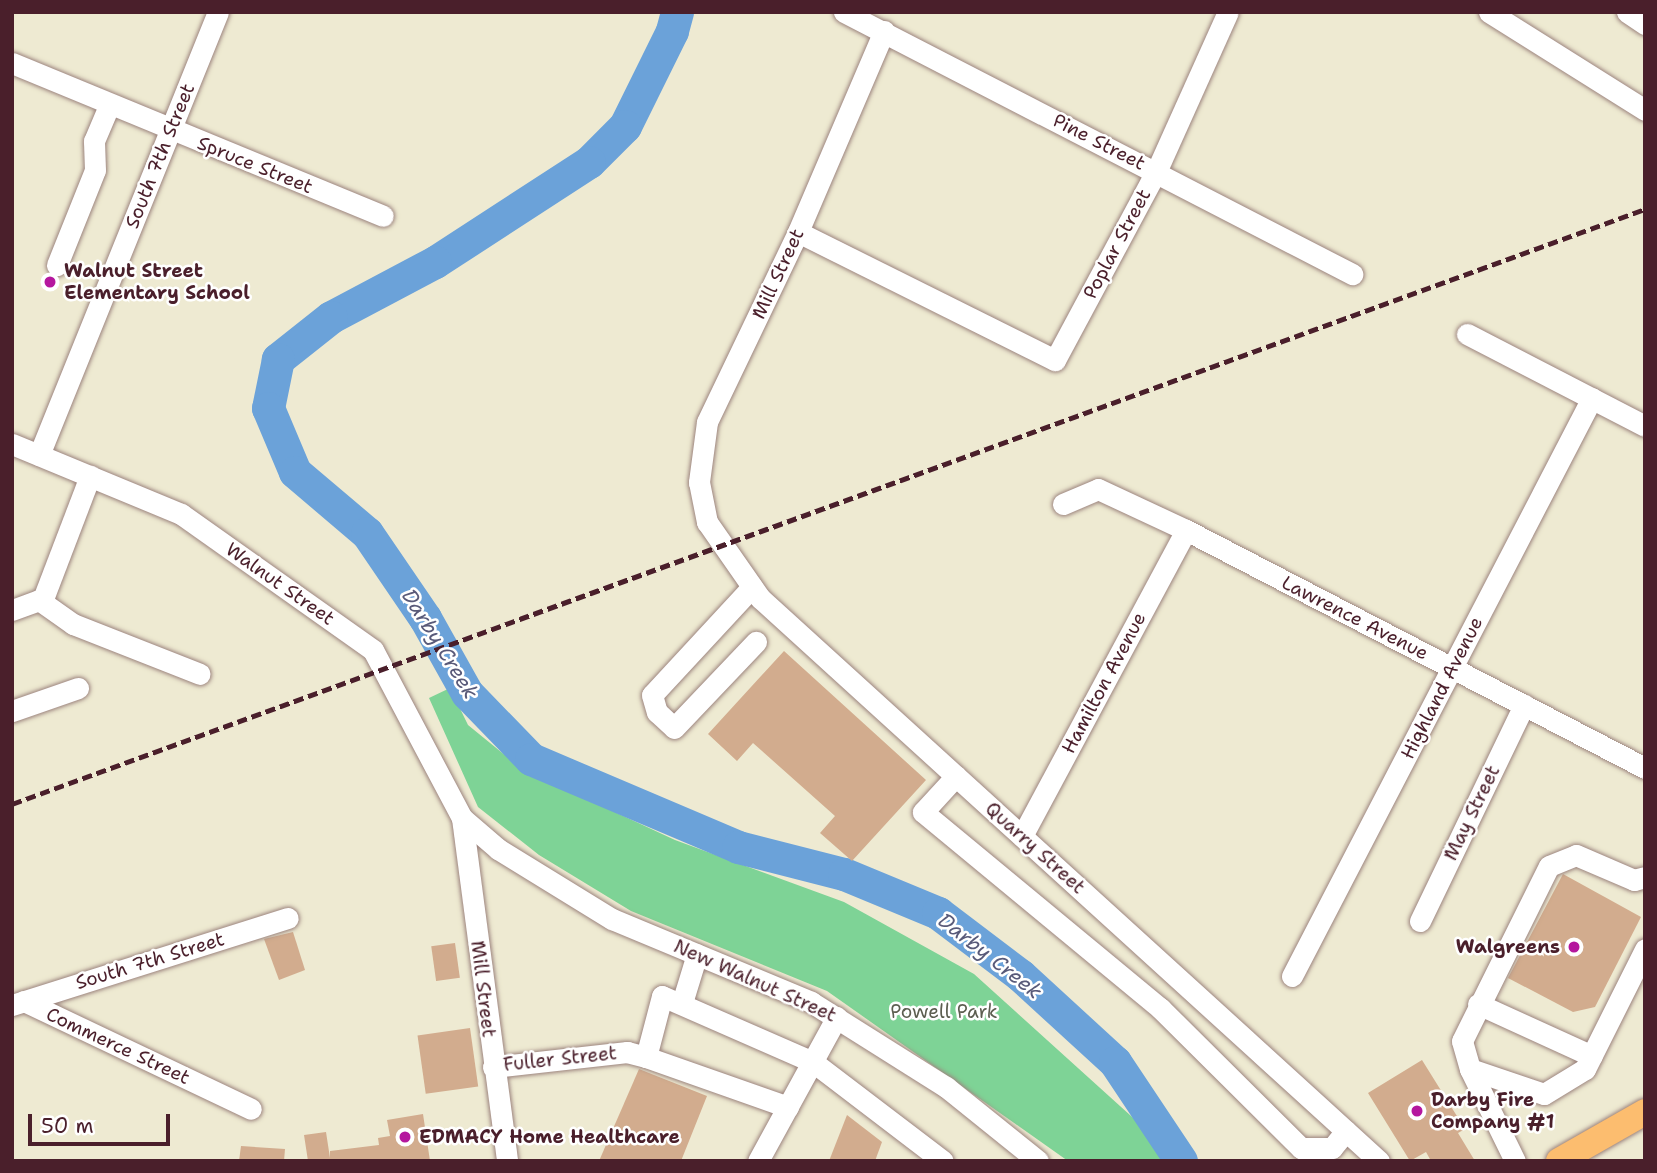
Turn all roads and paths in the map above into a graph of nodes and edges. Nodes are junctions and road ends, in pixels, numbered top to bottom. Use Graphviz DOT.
graph roads {
  1 [pos="218,12"];
  2 [pos="844,12"];
  3 [pos="1228,12"];
  4 [pos="1489,12"];
  5 [pos="1627,12"];
  6 [pos="1523,21"];
  7 [pos="1645,24"];
  8 [pos="884,31"];
  9 [pos="12,63"];
  10 [pos="109,104"];
  11 [pos="1645,110"];
  12 [pos="170,130"];
  13 [pos="1156,172"];
  14 [pos="383,216"];
  15 [pos="798,232"];
  16 [pos="57,265"];
  17 [pos="1352,274"];
  18 [pos="1467,334"];
  19 [pos="1592,398"];
  20 [pos="1645,426"];
  21 [pos="12,444"];
  22 [pos="39,455"];
  23 [pos="90,476"];
  24 [pos="1063,504"];
  25 [pos="707,522"];
  26 [pos="1186,530"];
  27 [pos="752,587"];
  28 [pos="20,605"];
  29 [pos="756,642"];
  30 [pos="1452,668"];
  31 [pos="200,674"];
  32 [pos="78,688"];
  33 [pos="1524,705"];
  34 [pos="12,711"];
  35 [pos="1645,768"];
  36 [pos="956,776"];
  37 [pos="462,818"];
  38 [pos="1022,836"];
  39 [pos="1645,877"];
  40 [pos="288,918"];
  41 [pos="1420,921"];
  42 [pos="1645,949"];
  43 [pos="697,954"];
  44 [pos="1292,976"];
  45 [pos="1183,982"];
  46 [pos="18,1003"];
  47 [pos="682,1003"];
  48 [pos="1478,1004"];
  49 [pos="1160,1008"];
  50 [pos="837,1017"];
  51 [pos="637,1054"];
  52 [pos="1592,1056"];
  53 [pos="813,1062"];
  54 [pos="493,1067"];
  55 [pos="1470,1069"];
  56 [pos="788,1107"];
  57 [pos="251,1108"];
  58 [pos="1645,1112"];
  59 [pos="1346,1131"];
  60 [pos="1015,1154"];
  61 [pos="507,1161"];
  62 [pos="758,1161"];
  63 [pos="943,1161"];
  64 [pos="1038,1161"];
  65 [pos="1379,1161"];
  66 [pos="1515,1161"];
  67 [pos="1559,1161"];
  1 -- 12 [label="street, South 7th Street"];
  2 -- 8 [label="street, Pine Street"];
  3 -- 13 [label="street, Poplar Street"];
  4 -- 6 [label="street"];
  5 -- 7 [label="street"];
  6 -- 11 [label="street"];
  8 -- 13 [label="street, Pine Street"];
  8 -- 15 [label="street, Mill Street"];
  9 -- 10 [label="street, Spruce Street"];
  10 -- 12 [label="street, Spruce Street"];
  10 -- 16 [label="street"];
  12 -- 14 [label="street, Spruce Street"];
  12 -- 22 [label="street, South 7th Street"];
  13 -- 15 [label="street, Poplar Street"];
  13 -- 17 [label="street, Pine Street"];
  15 -- 25 [label="street, Mill Street"];
  18 -- 19 [label="street"];
  19 -- 20 [label="street"];
  19 -- 30 [label="street, Highland Avenue"];
  21 -- 22 [label="street, Walnut Street"];
  22 -- 23 [label="street, Walnut Street"];
  23 -- 28 [label="street"];
  23 -- 37 [label="street, Walnut Street"];
  24 -- 26 [label="street, Lawrence Avenue"];
  25 -- 27 [label="street, Quarry Street"];
  26 -- 30 [label="street, Lawrence Avenue"];
  26 -- 38 [label="street, Hamilton Avenue"];
  27 -- 29 [label="street"];
  27 -- 36 [label="street, Quarry Street"];
  28 -- 31 [label="street"];
  30 -- 33 [label="street, Lawrence Avenue"];
  30 -- 44 [label="street, Highland Avenue"];
  32 -- 34 [label="street"];
  33 -- 35 [label="street, Lawrence Avenue"];
  33 -- 41 [label="street, May Street"];
  36 -- 38 [label="street, Quarry Street"];
  36 -- 49 [label="street"];
  37 -- 43 [label="street, New Walnut Street"];
  37 -- 54 [label="street, Mill Street"];
  38 -- 45 [label="street, Quarry Street"];
  39 -- 48 [label="street"];
  40 -- 46 [label="street, South 7th Street"];
  42 -- 52 [label="street"];
  43 -- 47 [label="street"];
  43 -- 50 [label="street, New Walnut Street"];
  45 -- 49 [label="street"];
  45 -- 59 [label="street, Quarry Street"];
  46 -- 57 [label="street, Commerce Street"];
  47 -- 51 [label="street"];
  47 -- 53 [label="street"];
  48 -- 52 [label="street"];
  48 -- 55 [label="street"];
  49 -- 59 [label="street"];
  50 -- 53 [label="street"];
  50 -- 60 [label="street, New Walnut Street"];
  51 -- 54 [label="street, Fuller Street"];
  51 -- 56 [label="street"];
  52 -- 55 [label="street"];
  53 -- 56 [label="street"];
  53 -- 63 [label="street"];
  54 -- 61 [label="street, Mill Street"];
  55 -- 66 [label="street"];
  56 -- 62 [label="street"];
  58 -- 67 [label="main road"];
  59 -- 65 [label="street, Quarry Street"];
  60 -- 64 [label="street, New Walnut Street"];
}
